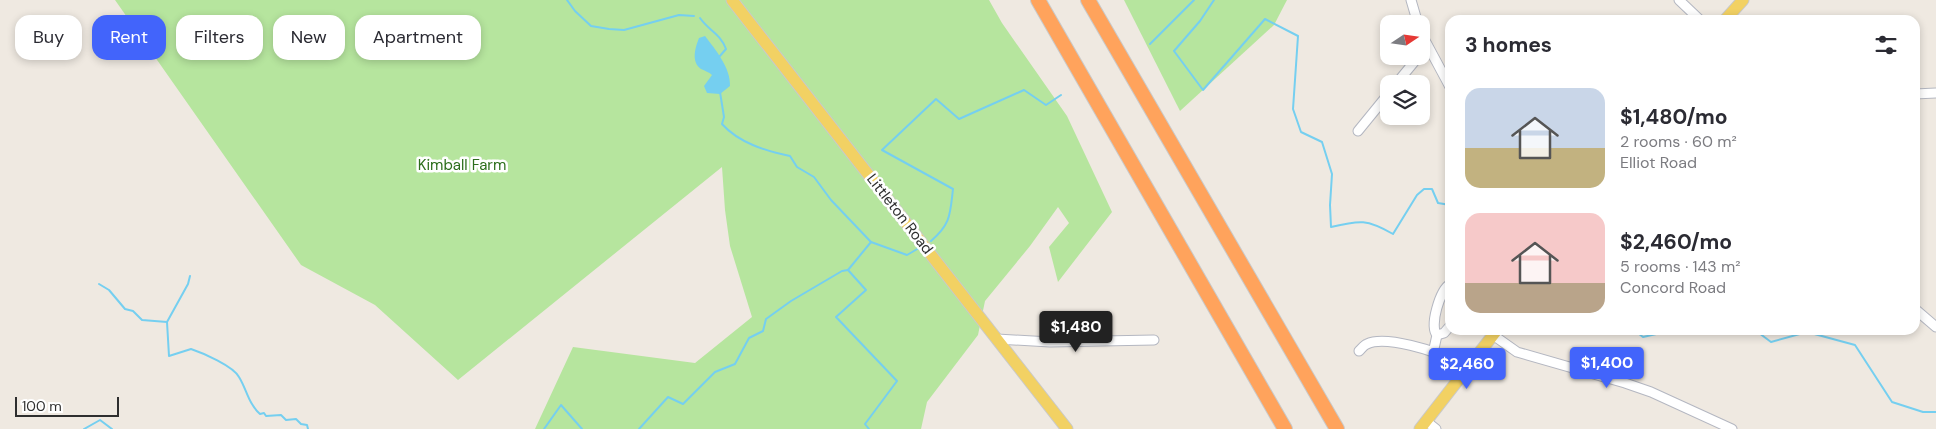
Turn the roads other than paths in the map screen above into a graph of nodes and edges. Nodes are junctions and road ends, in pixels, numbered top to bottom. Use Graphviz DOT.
graph roads {
  1 [pos="732,0"];
  2 [pos="1038,0"];
  3 [pos="1088,0"];
  4 [pos="1410,0"];
  5 [pos="1679,0"];
  6 [pos="1743,0"];
  7 [pos="1415,15"];
  8 [pos="1695,15"];
  9 [pos="1730,15"];
  10 [pos="1430,50"];
  11 [pos="1411,65"];
  12 [pos="1403,75"];
  13 [pos="1445,78"];
  14 [pos="1936,93"];
  15 [pos="1920,94"];
  16 [pos="1380,104"];
  17 [pos="1358,131"];
  18 [pos="1445,290"];
  19 [pos="1920,313"];
  20 [pos="1936,327"];
  21 [pos="1445,332"];
  22 [pos="1437,335"];
  23 [pos="1493,335"];
  24 [pos="1498,335"];
  25 [pos="997,339"];
  26 [pos="1154,340"];
  27 [pos="1359,352"];
  28 [pos="1433,353"];
  29 [pos="1466,370"];
  30 [pos="1423,425"];
  31 [pos="1067,429"];
  32 [pos="1285,429"];
  33 [pos="1336,429"];
  34 [pos="1436,429"];
  35 [pos="1732,429"];
  1 -- 25 [label="main road, Littleton Road"];
  2 -- 32 [label="highway"];
  3 -- 33 [label="highway"];
  4 -- 7 [label="street"];
  5 -- 8 [label="street"];
  6 -- 9 [label="main road"];
  10 -- 13 [label="street"];
  11 -- 12 [label="street"];
  14 -- 15 [label="street"];
  16 -- 17 [label="street"];
  18 -- 22 [label="street"];
  19 -- 20 [label="street"];
  21 -- 22 [label="street"];
  22 -- 28 [label="street"];
  23 -- 29 [label="main road"];
  24 -- 35 [label="street"];
  25 -- 26 [label="street"];
  25 -- 31 [label="main road, Littleton Road"];
  27 -- 28 [label="street"];
  28 -- 29 [label="street"];
  29 -- 30 [label="main road"];
  30 -- 34 [label="street"];
}
